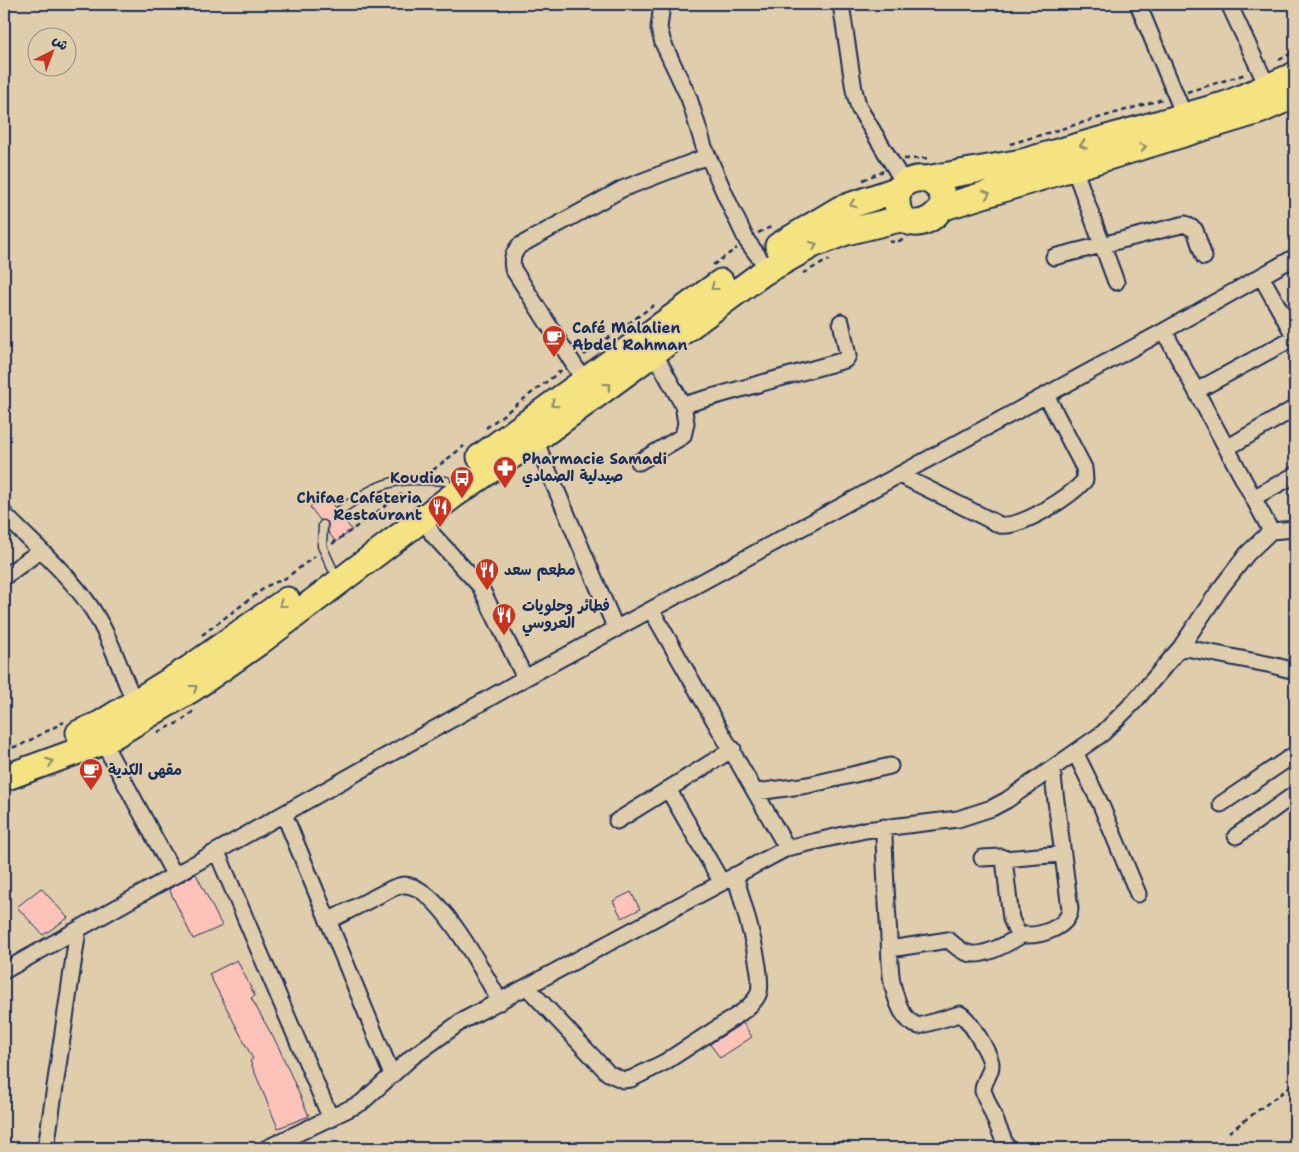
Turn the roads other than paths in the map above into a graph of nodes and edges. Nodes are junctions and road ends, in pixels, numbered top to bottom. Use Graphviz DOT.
graph roads {
  1 [pos="662,4"];
  2 [pos="841,4"];
  3 [pos="1138,4"];
  4 [pos="1230,4"];
  5 [pos="1295,75"];
  6 [pos="1268,88"];
  7 [pos="1295,95"];
  8 [pos="1184,115"];
  9 [pos="708,156"];
  10 [pos="1074,168"];
  11 [pos="910,184"];
  12 [pos="941,208"];
  13 [pos="910,228"];
  14 [pos="1102,246"];
  15 [pos="759,257"];
  16 [pos="1054,257"];
  17 [pos="1204,257"];
  18 [pos="1295,257"];
  19 [pos="1261,276"];
  20 [pos="1116,282"];
  21 [pos="841,322"];
  22 [pos="1164,331"];
  23 [pos="654,353"];
  24 [pos="585,382"];
  25 [pos="1196,391"];
  26 [pos="1046,395"];
  27 [pos="683,404"];
  28 [pos="1295,408"];
  29 [pos="535,440"];
  30 [pos="1227,448"];
  31 [pos="639,462"];
  32 [pos="1295,474"];
  33 [pos="900,475"];
  34 [pos="446,482"];
  35 [pos="1253,498"];
  36 [pos="338,512"];
  37 [pos="4,514"];
  38 [pos="424,518"];
  39 [pos="323,525"];
  40 [pos="1295,529"];
  41 [pos="1271,531"];
  42 [pos="40,551"];
  43 [pos="332,568"];
  44 [pos="4,577"];
  45 [pos="652,611"];
  46 [pos="616,629"];
  47 [pos="1181,647"];
  48 [pos="1295,672"];
  49 [pos="525,678"];
  50 [pos="135,703"];
  51 [pos="103,742"];
  52 [pos="732,749"];
  53 [pos="1076,754"];
  54 [pos="1295,754"];
  55 [pos="4,762"];
  56 [pos="890,766"];
  57 [pos="1052,770"];
  58 [pos="4,778"];
  59 [pos="668,789"];
  60 [pos="757,792"];
  61 [pos="1295,794"];
  62 [pos="1221,804"];
  63 [pos="284,814"];
  64 [pos="617,821"];
  65 [pos="884,827"];
  66 [pos="1236,836"];
  67 [pos="787,848"];
  68 [pos="217,852"];
  69 [pos="1062,854"];
  70 [pos="982,858"];
  71 [pos="1004,859"];
  72 [pos="175,876"];
  73 [pos="735,876"];
  74 [pos="722,883"];
  75 [pos="1138,894"];
  76 [pos="328,921"];
  77 [pos="78,930"];
  78 [pos="1022,935"];
  79 [pos="890,949"];
  80 [pos="4,971"];
  81 [pos="527,987"];
  82 [pos="500,1002"];
  83 [pos="392,1074"];
  84 [pos="331,1119"];
  85 [pos="46,1148"];
  86 [pos="268,1148"];
  87 [pos="1007,1148"];
  1 -- 9 [label="street"];
  2 -- 11 [label="street"];
  3 -- 8 [label="street"];
  4 -- 6 [label="street"];
  5 -- 6 [label="highway"];
  6 -- 8 [label="highway"];
  10 -- 7 [label="highway, one-way"];
  8 -- 11 [label="highway, one-way"];
  9 -- 15 [label="street"];
  9 -- 24 [label="street"];
  12 -- 10 [label="highway, one-way"];
  10 -- 14 [label="street"];
  11 -- 12 [label="highway"];
  11 -- 13 [label="highway"];
  11 -- 15 [label="highway, one-way"];
  12 -- 13 [label="highway"];
  23 -- 13 [label="highway, one-way"];
  14 -- 16 [label="street"];
  14 -- 17 [label="street"];
  14 -- 20 [label="street"];
  15 -- 24 [label="highway, one-way"];
  18 -- 19 [label="street"];
  19 -- 22 [label="street"];
  19 -- 25 [label="street"];
  21 -- 27 [label="street"];
  22 -- 25 [label="street"];
  22 -- 26 [label="street"];
  23 -- 27 [label="street"];
  29 -- 23 [label="highway, one-way"];
  24 -- 34 [label="highway, one-way"];
  25 -- 30 [label="street"];
  26 -- 33 [label="street"];
  26 -- 33 [label="street"];
  27 -- 31 [label="street"];
  28 -- 30 [label="street"];
  29 -- 38 [label="highway"];
  29 -- 46 [label="street"];
  30 -- 35 [label="street"];
  32 -- 35 [label="street"];
  33 -- 45 [label="street"];
  34 -- 36 [label="lane"];
  34 -- 43 [label="highway"];
  35 -- 41 [label="street"];
  37 -- 42 [label="street"];
  38 -- 49 [label="street"];
  51 -- 38 [label="highway, one-way"];
  39 -- 43 [label="lane"];
  40 -- 41 [label="street"];
  41 -- 47 [label="street"];
  42 -- 44 [label="street"];
  42 -- 50 [label="street"];
  43 -- 50 [label="highway, one-way"];
  45 -- 46 [label="street"];
  45 -- 52 [label="street"];
  46 -- 49 [label="street"];
  47 -- 48 [label="street"];
  47 -- 53 [label="street"];
  49 -- 63 [label="street"];
  50 -- 55 [label="highway"];
  58 -- 51 [label="highway, one-way"];
  51 -- 72 [label="street"];
  52 -- 59 [label="street"];
  52 -- 60 [label="street"];
  53 -- 57 [label="street"];
  53 -- 75 [label="street"];
  54 -- 62 [label="street"];
  56 -- 60 [label="street"];
  57 -- 65 [label="street"];
  57 -- 69 [label="street"];
  59 -- 64 [label="street"];
  59 -- 74 [label="street"];
  60 -- 67 [label="street"];
  61 -- 66 [label="street"];
  63 -- 68 [label="street"];
  63 -- 76 [label="street"];
  65 -- 67 [label="street"];
  65 -- 79 [label="street"];
  67 -- 73 [label="street"];
  68 -- 72 [label="street"];
  68 -- 84 [label="street"];
  69 -- 71 [label="street"];
  69 -- 78 [label="street"];
  70 -- 71 [label="street"];
  71 -- 78 [label="street"];
  72 -- 77 [label="street"];
  73 -- 74 [label="street"];
  73 -- 81 [label="street"];
  74 -- 81 [label="street"];
  76 -- 82 [label="street"];
  76 -- 83 [label="street"];
  77 -- 80 [label="street"];
  77 -- 85 [label="street"];
  78 -- 79 [label="street"];
  79 -- 87 [label="street"];
  81 -- 82 [label="street"];
  82 -- 83 [label="street"];
  83 -- 84 [label="street"];
  84 -- 86 [label="street"];
}
